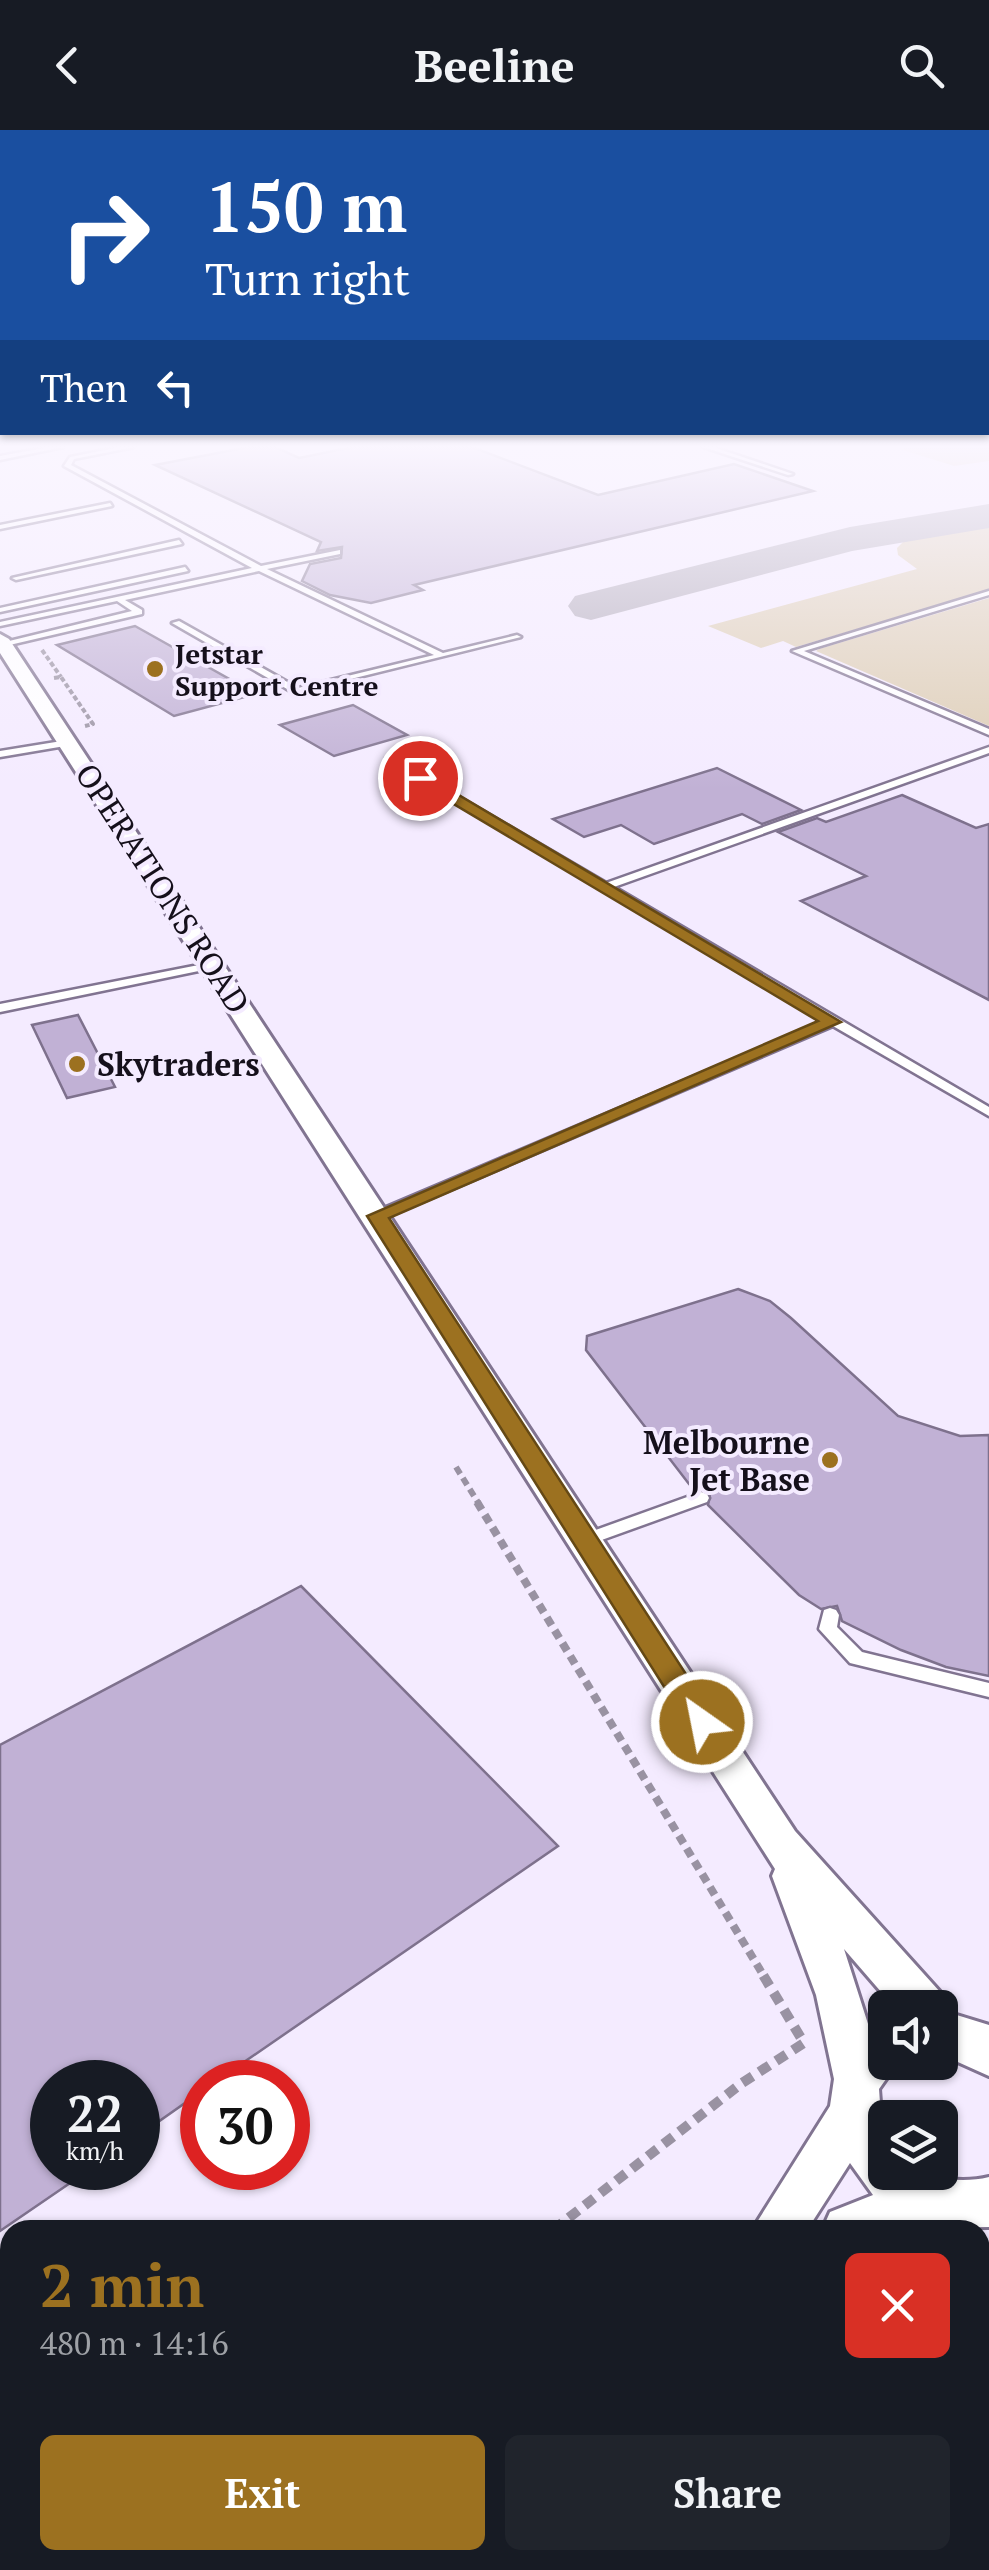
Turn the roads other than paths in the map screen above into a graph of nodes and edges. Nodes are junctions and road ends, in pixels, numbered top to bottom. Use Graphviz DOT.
graph roads {
  1 [pos="98,561"];
  2 [pos="244,561"];
  3 [pos="297,561"];
  4 [pos="265,568"];
  5 [pos="184,569"];
  6 [pos="16,578"];
  7 [pos="989,593"];
  8 [pos="117,598"];
  9 [pos="0,610"];
  10 [pos="176,623"];
  11 [pos="9,637"];
  12 [pos="517,637"];
  13 [pos="441,655"];
  14 [pos="989,732"];
  15 [pos="68,743"];
  16 [pos="989,750"];
  17 [pos="0,754"];
  18 [pos="390,760"];
  19 [pos="605,887"];
  20 [pos="214,966"];
  21 [pos="0,1008"];
  22 [pos="832,1022"];
  23 [pos="989,1112"];
  24 [pos="377,1216"];
  25 [pos="701,1498"];
  26 [pos="586,1540"];
  27 [pos="830,1615"];
  28 [pos="989,1690"];
  29 [pos="780,1844"];
  30 [pos="918,1990"];
  31 [pos="865,2078"];
  32 [pos="938,2198"];
  33 [pos="784,2220"];
  34 [pos="876,2220"];
  1 -- 6 [label="lane"];
  2 -- 4 [label="lane"];
  3 -- 4 [label="lane"];
  4 -- 8 [label="lane"];
  4 -- 13 [label="lane"];
  5 -- 9 [label="lane"];
  7 -- 14 [label="lane"];
  8 -- 11 [label="lane"];
  8 -- 11 [label="lane"];
  10 -- 13 [label="lane"];
  11 -- 15 [label="street, OPERATIONS ROAD"];
  12 -- 13 [label="lane"];
  15 -- 17 [label="lane"];
  15 -- 20 [label="street, OPERATIONS ROAD"];
  16 -- 19 [label="lane"];
  18 -- 19 [label="lane"];
  19 -- 22 [label="lane"];
  20 -- 21 [label="lane"];
  20 -- 24 [label="street, OPERATIONS ROAD"];
  22 -- 23 [label="lane"];
  22 -- 24 [label="lane"];
  24 -- 26 [label="street, OPERATIONS ROAD"];
  25 -- 26 [label="lane"];
  26 -- 29 [label="street, OPERATIONS ROAD"];
  27 -- 28 [label="lane"];
  29 -- 30 [label="street, OPERATIONS ROAD"];
  29 -- 31 [label="street, OPERATIONS ROAD"];
  31 -- 32 [label="street, OPERATIONS ROAD"];
  31 -- 33 [label="street"];
  32 -- 34 [label="street"];
}
